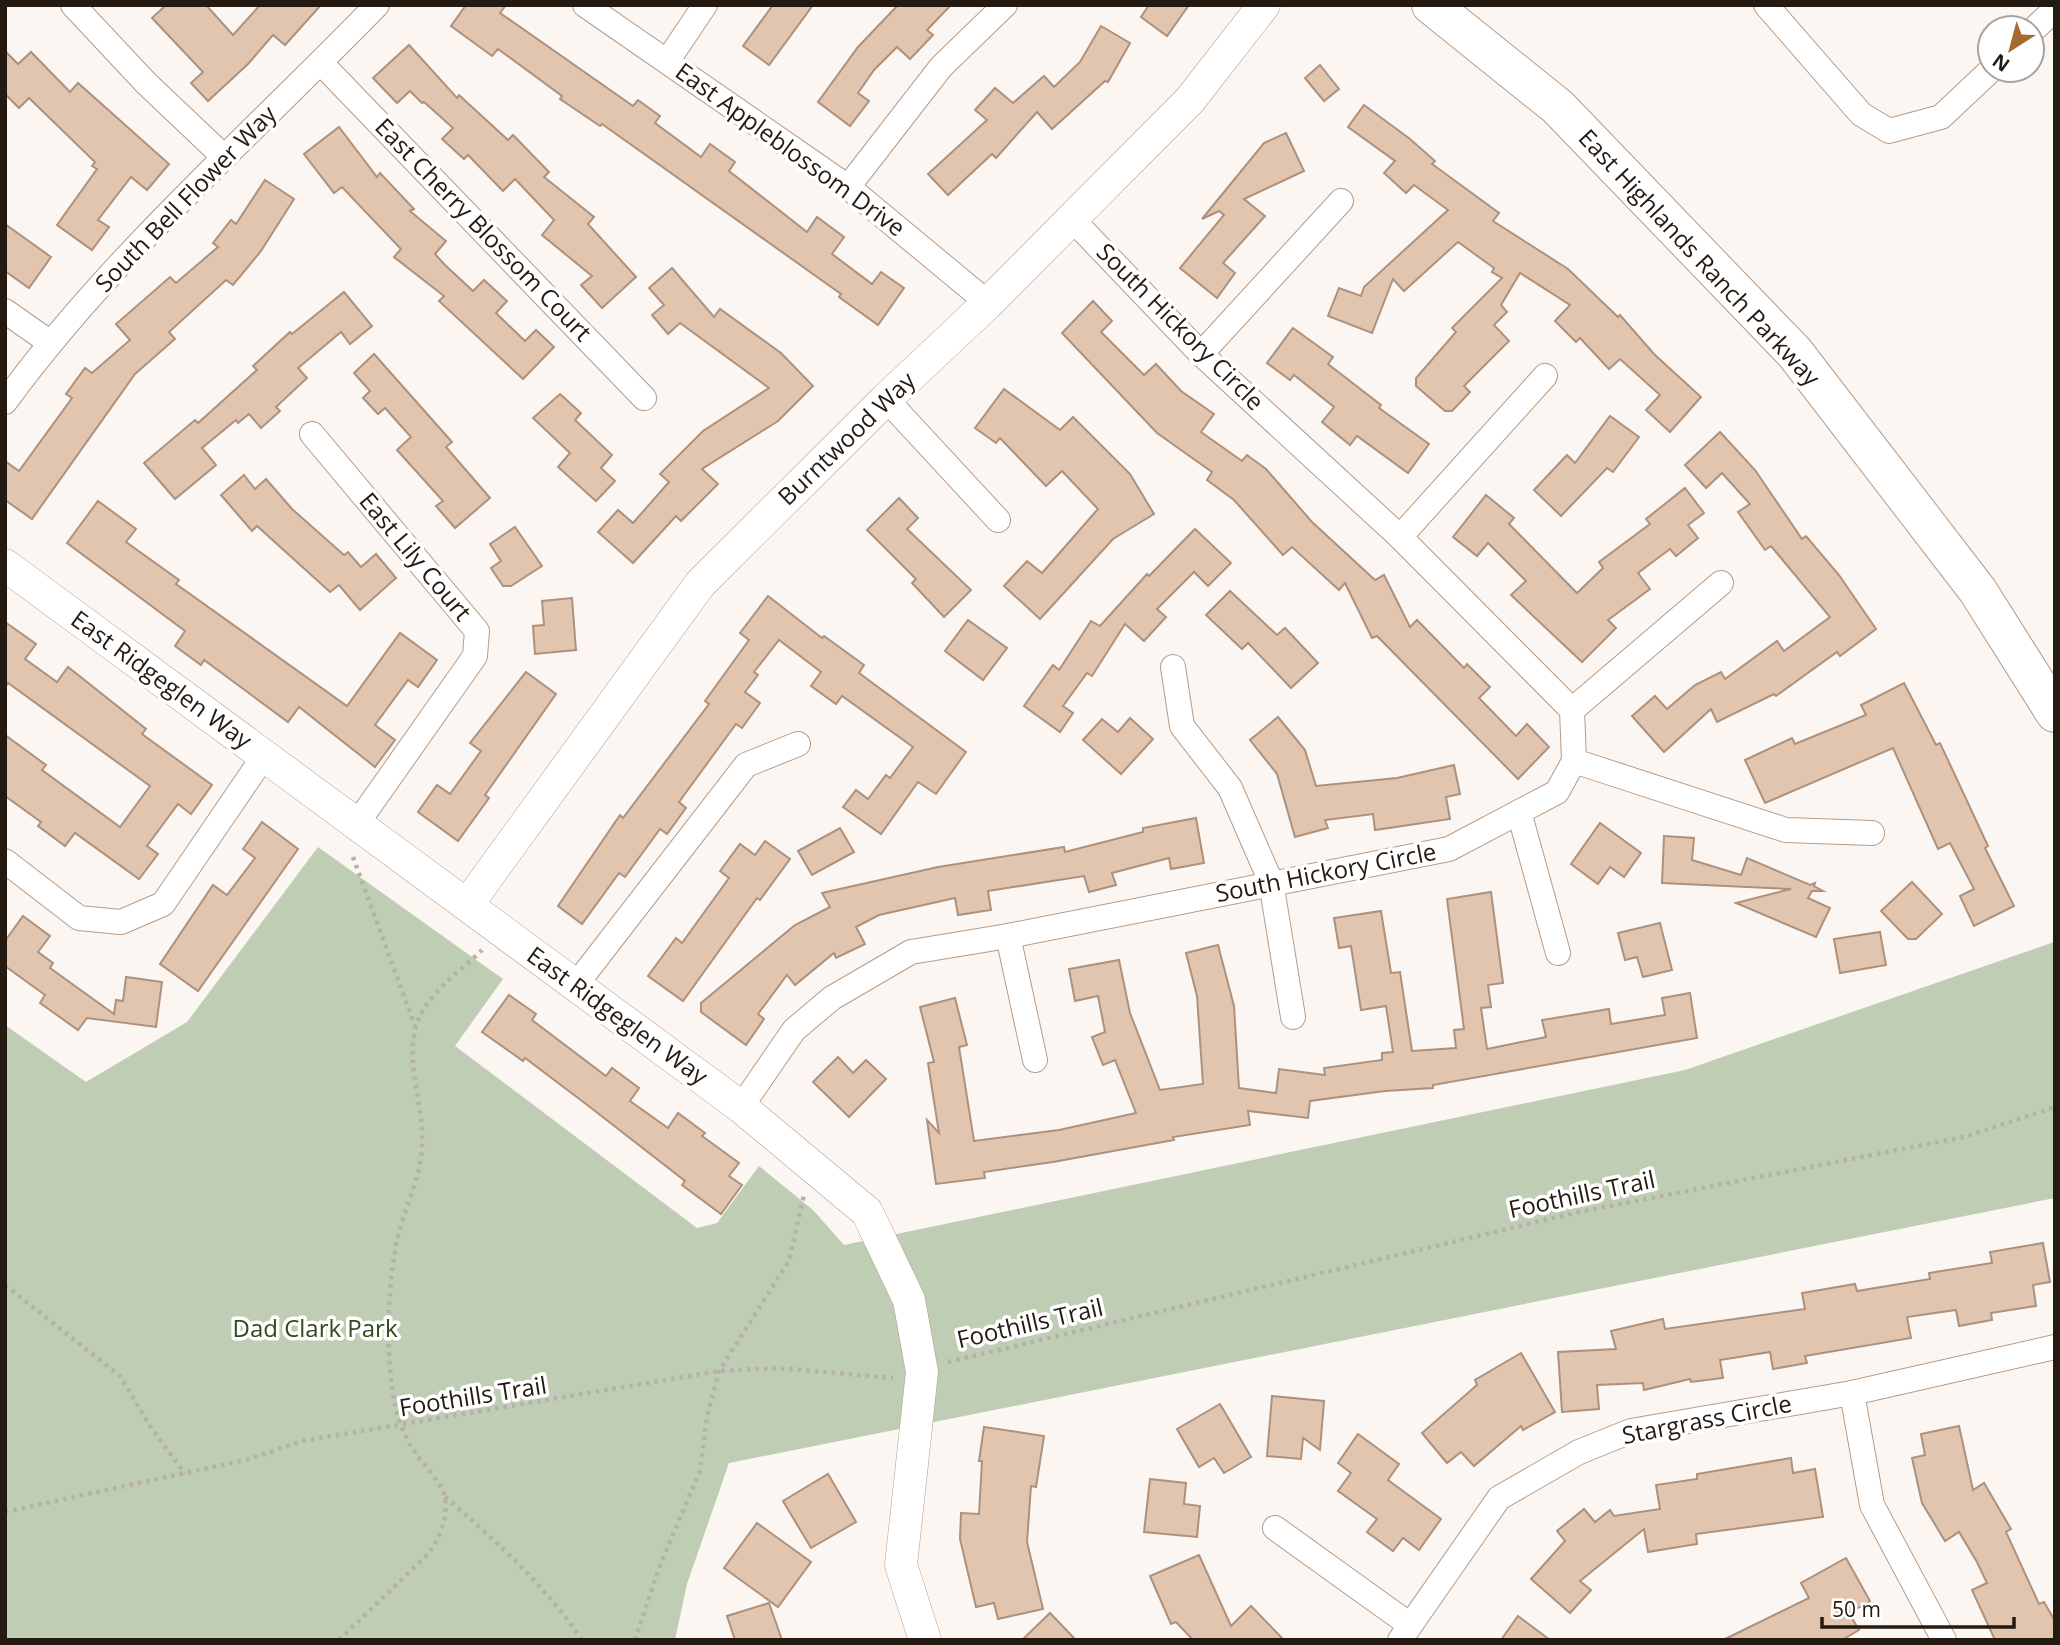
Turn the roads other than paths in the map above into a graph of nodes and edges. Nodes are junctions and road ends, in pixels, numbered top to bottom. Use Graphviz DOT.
graph roads {
  1 [pos="73,5"];
  2 [pos="377,5"];
  3 [pos="585,5"];
  4 [pos="705,5"];
  5 [pos="1005,5"];
  6 [pos="1264,5"];
  7 [pos="1431,5"];
  8 [pos="1766,5"];
  9 [pos="668,60"];
  10 [pos="321,63"];
  11 [pos="1976,83"];
  12 [pos="224,157"];
  13 [pos="848,187"];
  14 [pos="1341,201"];
  15 [pos="1072,219"];
  16 [pos="988,303"];
  17 [pos="5,311"];
  18 [pos="49,342"];
  19 [pos="1201,354"];
  20 [pos="1545,376"];
  21 [pos="644,398"];
  22 [pos="886,399"];
  23 [pos="5,402"];
  24 [pos="312,434"];
  25 [pos="999,520"];
  26 [pos="1401,537"];
  27 [pos="5,565"];
  28 [pos="1721,583"];
  29 [pos="1173,667"];
  30 [pos="1572,710"];
  31 [pos="2055,713"];
  32 [pos="798,744"];
  33 [pos="264,756"];
  34 [pos="1574,761"];
  35 [pos="1519,812"];
  36 [pos="356,825"];
  37 [pos="1872,833"];
  38 [pos="5,862"];
  39 [pos="1271,882"];
  40 [pos="467,905"];
  41 [pos="1008,936"];
  42 [pos="1558,953"];
  43 [pos="575,986"];
  44 [pos="1293,1017"];
  45 [pos="1035,1060"];
  46 [pos="741,1107"];
  47 [pos="2055,1347"];
  48 [pos="1852,1393"];
  49 [pos="1275,1528"];
  50 [pos="1405,1633"];
  51 [pos="925,1640"];
  52 [pos="1944,1640"];
  1 -- 12 [label="street"];
  2 -- 10 [label="street, South Bell Flower Way"];
  3 -- 9 [label="street, East Appleblossom Drive"];
  4 -- 9 [label="street"];
  5 -- 13 [label="street"];
  6 -- 15 [label="street, Burntwood Way"];
  7 -- 31 [label="main road, East Highlands Ranch Parkway"];
  8 -- 11 [label="street"];
  9 -- 13 [label="street, East Appleblossom Drive"];
  10 -- 12 [label="street, South Bell Flower Way"];
  10 -- 21 [label="street, East Cherry Blossom Court"];
  12 -- 18 [label="street, South Bell Flower Way"];
  13 -- 16 [label="street, East Appleblossom Drive"];
  14 -- 19 [label="street"];
  15 -- 16 [label="street, Burntwood Way"];
  15 -- 19 [label="street, South Hickory Circle"];
  16 -- 22 [label="street, Burntwood Way"];
  17 -- 18 [label="street"];
  18 -- 23 [label="street, South Bell Flower Way"];
  19 -- 26 [label="street, South Hickory Circle"];
  20 -- 26 [label="street"];
  22 -- 25 [label="street"];
  22 -- 40 [label="street, Burntwood Way"];
  24 -- 36 [label="street, East Lily Court"];
  26 -- 30 [label="street, South Hickory Circle"];
  27 -- 33 [label="street, East Ridgeglen Way"];
  28 -- 30 [label="street"];
  29 -- 39 [label="street"];
  30 -- 34 [label="street"];
  32 -- 43 [label="street"];
  33 -- 36 [label="street, East Ridgeglen Way"];
  33 -- 38 [label="street"];
  34 -- 35 [label="street, South Hickory Circle"];
  34 -- 37 [label="street"];
  35 -- 39 [label="street, South Hickory Circle"];
  35 -- 42 [label="street"];
  36 -- 40 [label="street, East Ridgeglen Way"];
  39 -- 41 [label="street, South Hickory Circle"];
  39 -- 44 [label="street"];
  40 -- 43 [label="street, East Ridgeglen Way"];
  41 -- 45 [label="street"];
  41 -- 46 [label="street, South Hickory Circle"];
  43 -- 46 [label="street, East Ridgeglen Way"];
  46 -- 51 [label="street, East Ridgeglen Way"];
  47 -- 48 [label="street, Stargrass Circle"];
  48 -- 50 [label="street, Stargrass Circle"];
  48 -- 52 [label="street"];
  49 -- 50 [label="street"];
}
